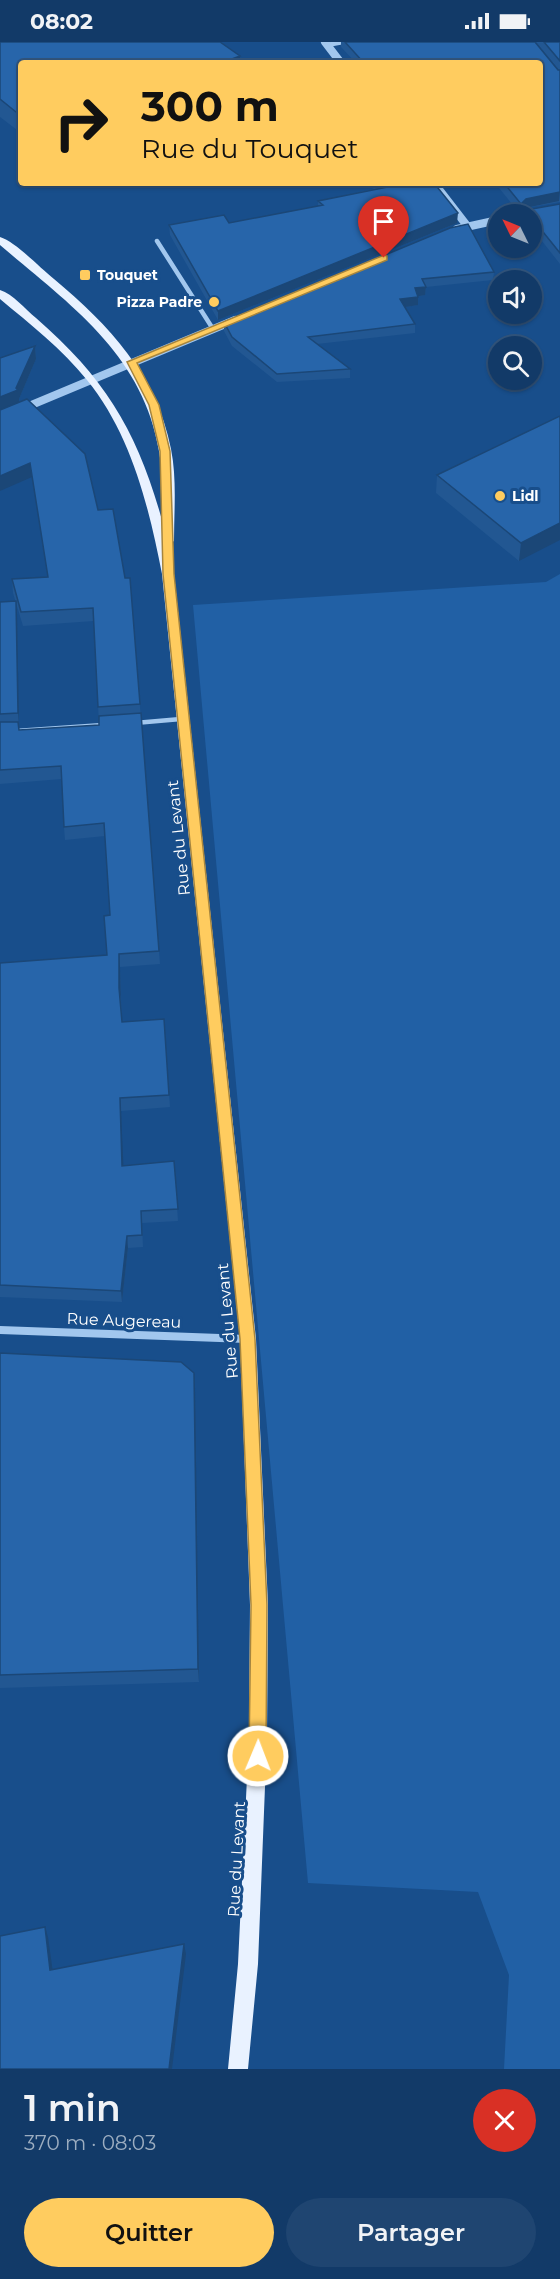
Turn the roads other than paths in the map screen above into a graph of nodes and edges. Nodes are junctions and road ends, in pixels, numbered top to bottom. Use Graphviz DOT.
graph roads {
  1 [pos="343,42"];
  2 [pos="326,43"];
  3 [pos="339,60"];
  4 [pos="436,186"];
  5 [pos="488,222"];
  6 [pos="468,227"];
  7 [pos="448,231"];
  8 [pos="0,240"];
  9 [pos="157,241"];
  10 [pos="0,293"];
  11 [pos="245,316"];
  12 [pos="213,329"];
  13 [pos="132,362"];
  14 [pos="91,378"];
  15 [pos="0,418"];
  16 [pos="168,574"];
  17 [pos="184,719"];
  18 [pos="126,723"];
  19 [pos="115,724"];
  20 [pos="12,731"];
  21 [pos="0,1330"];
  22 [pos="248,1339"];
  23 [pos="238,2069"];
  1 -- 2 [label="street"];
  2 -- 3 [label="street"];
  4 -- 6 [label="street"];
  5 -- 6 [label="street"];
  6 -- 7 [label="street"];
  8 -- 13 [label="main road, Rue du Levant"];
  9 -- 12 [label="street"];
  10 -- 14 [label="main road, Rue du Levant"];
  11 -- 12 [label="street"];
  12 -- 13 [label="street"];
  13 -- 14 [label="street"];
  13 -- 16 [label="main road, Rue du Levant"];
  14 -- 15 [label="street"];
  14 -- 16 [label="main road, Rue du Levant"];
  16 -- 17 [label="main road, Rue du Levant"];
  17 -- 18 [label="lane"];
  17 -- 22 [label="main road, Rue du Levant"];
  19 -- 20 [label="lane"];
  21 -- 22 [label="street, Rue Augereau"];
  22 -- 23 [label="main road, Rue du Levant"];
}
